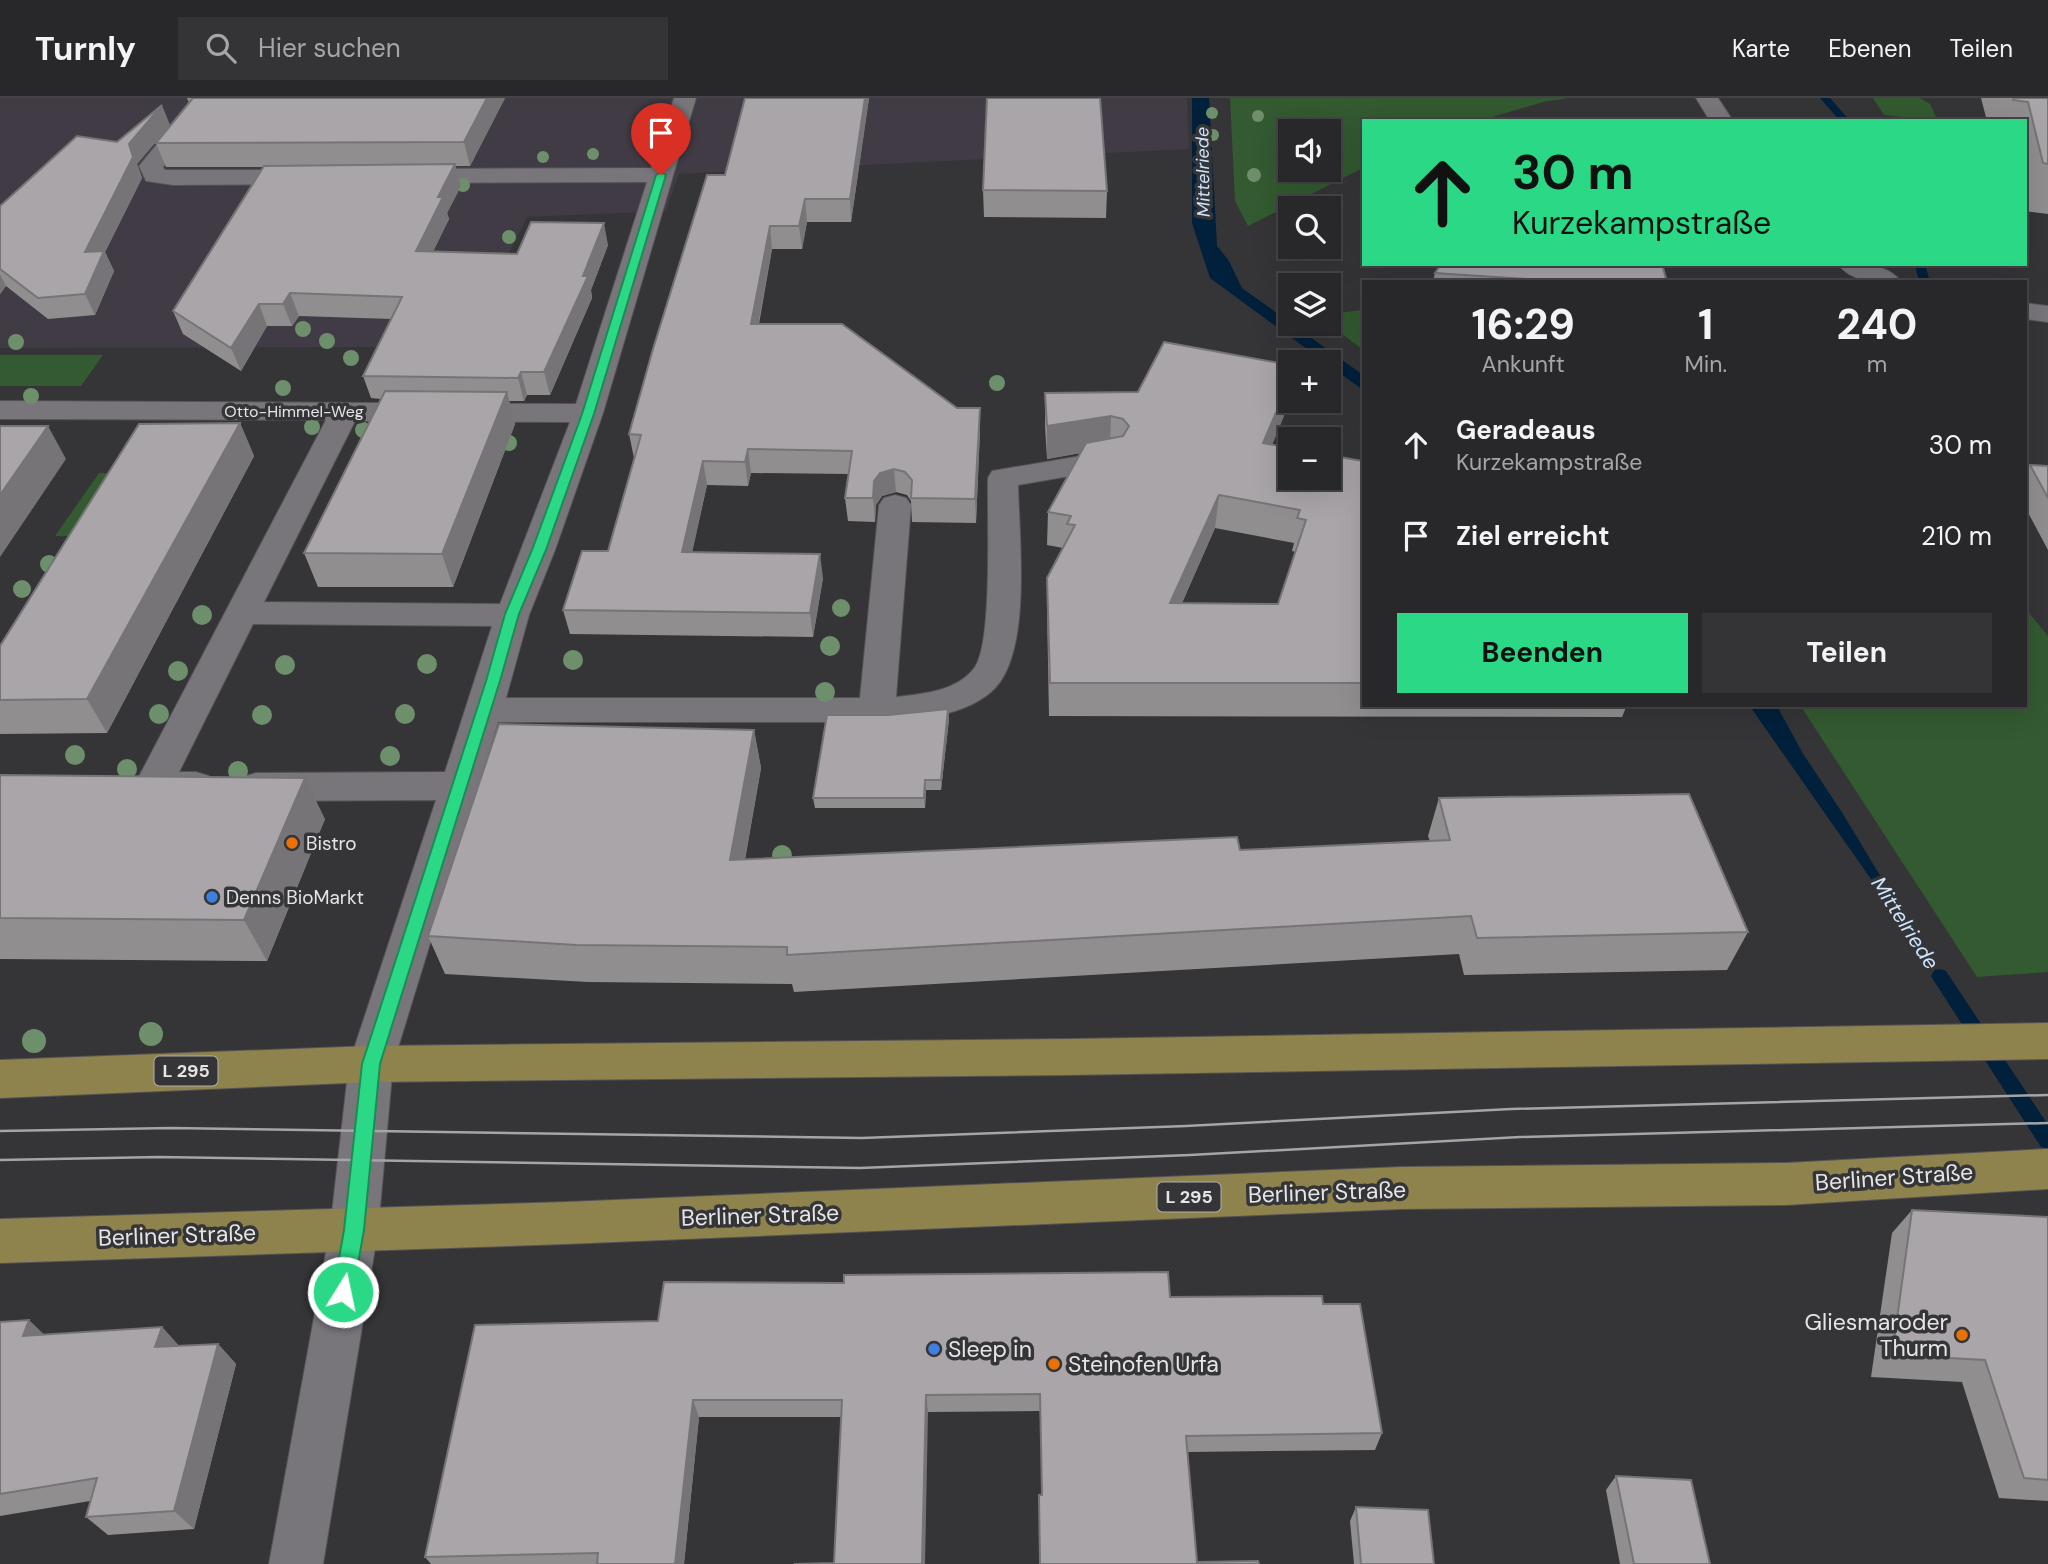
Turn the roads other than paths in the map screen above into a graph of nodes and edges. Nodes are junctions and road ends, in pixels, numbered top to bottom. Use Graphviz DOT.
graph roads {
  1 [pos="685,98"];
  2 [pos="1707,98"];
  3 [pos="192,115"];
  4 [pos="1721,119"];
  5 [pos="661,175"];
  6 [pos="375,176"];
  7 [pos="334,177"];
  8 [pos="1855,266"];
  9 [pos="1884,280"];
  10 [pos="2027,311"];
  11 [pos="2048,314"];
  12 [pos="0,410"];
  13 [pos="345,412"];
  14 [pos="588,414"];
  15 [pos="1110,460"];
  16 [pos="895,505"];
  17 [pos="241,613"];
  18 [pos="512,614"];
  19 [pos="484,710"];
  20 [pos="877,710"];
  21 [pos="460,786"];
  22 [pos="2048,1041"];
  23 [pos="371,1064"];
  24 [pos="0,1079"];
  25 [pos="2040,1167"];
  26 [pos="354,1230"];
  27 [pos="0,1241"];
  28 [pos="296,1564"];
  1 -- 5 [label="street"];
  2 -- 4 [label="street"];
  3 -- 7 [label="street"];
  5 -- 6 [label="street"];
  5 -- 14 [label="street"];
  8 -- 9 [label="street"];
  10 -- 11 [label="street"];
  12 -- 13 [label="street, Otto-Himmel-Weg"];
  13 -- 14 [label="street, Otto-Himmel-Weg"];
  13 -- 17 [label="street"];
  14 -- 18 [label="street"];
  15 -- 20 [label="street"];
  16 -- 20 [label="street"];
  17 -- 18 [label="street"];
  17 -- 21 [label="street"];
  18 -- 19 [label="street"];
  19 -- 20 [label="street"];
  19 -- 21 [label="street"];
  21 -- 23 [label="street"];
  22 -- 23 [label="main road, L 295"];
  23 -- 24 [label="main road, L 295"];
  23 -- 26 [label="street"];
  25 -- 26 [label="main road, Berliner Straße / L 295"];
  26 -- 27 [label="main road, Berliner Straße / L 295"];
  26 -- 28 [label="street"];
}
